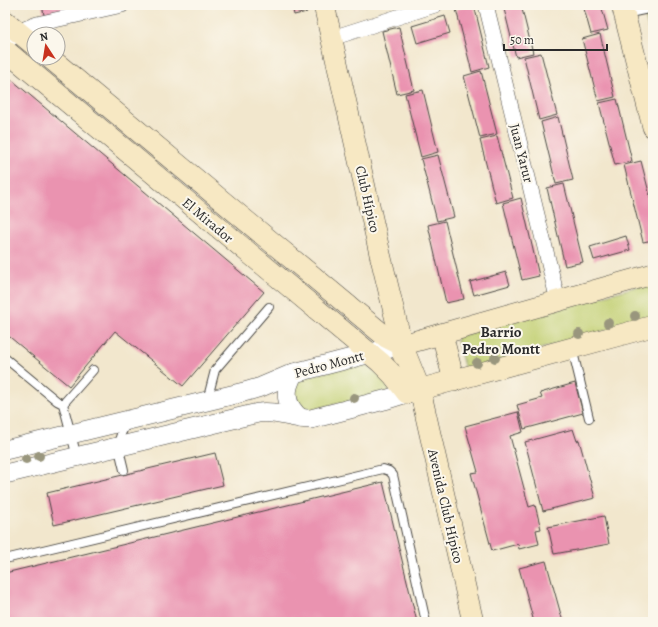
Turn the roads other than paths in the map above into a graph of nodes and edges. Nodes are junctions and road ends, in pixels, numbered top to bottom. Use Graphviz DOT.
graph roads {
  1 [pos="122,5"];
  2 [pos="324,5"];
  3 [pos="435,5"];
  4 [pos="486,5"];
  5 [pos="653,8"];
  6 [pos="623,10"];
  7 [pos="16,35"];
  8 [pos="332,38"];
  9 [pos="5,50"];
  10 [pos="60,66"];
  11 [pos="130,124"];
  12 [pos="653,127"];
  13 [pos="115,142"];
  14 [pos="653,274"];
  15 [pos="558,301"];
  16 [pos="269,306"];
  17 [pos="393,308"];
  18 [pos="366,321"];
  19 [pos="653,326"];
  20 [pos="442,334"];
  21 [pos="402,345"];
  22 [pos="572,348"];
  23 [pos="369,354"];
  24 [pos="5,358"];
  25 [pos="93,370"];
  26 [pos="294,373"];
  27 [pos="454,381"];
  28 [pos="414,392"];
  29 [pos="206,402"];
  30 [pos="63,404"];
  31 [pos="300,418"];
  32 [pos="589,418"];
  33 [pos="130,420"];
  34 [pos="70,434"];
  35 [pos="118,446"];
  36 [pos="5,450"];
  37 [pos="77,457"];
  38 [pos="124,470"];
  39 [pos="5,474"];
  40 [pos="5,559"];
  41 [pos="453,564"];
  42 [pos="426,622"];
  43 [pos="458,622"];
  44 [pos="473,622"];
  1 -- 7 [label="street"];
  2 -- 8 [label="main road, Club Hípico"];
  3 -- 8 [label="street"];
  4 -- 15 [label="street, Juan Yarur"];
  5 -- 6 [label="lane"];
  6 -- 12 [label="main road"];
  8 -- 17 [label="main road, Club Hípico"];
  9 -- 13 [label="main road, El Mirador"];
  10 -- 11 [label="main road, El Mirador"];
  11 -- 13 [label="main road"];
  11 -- 18 [label="main road, El Mirador"];
  13 -- 23 [label="main road, El Mirador"];
  14 -- 15 [label="main road, Pedro Montt"];
  15 -- 20 [label="main road, Pedro Montt"];
  16 -- 29 [label="lane"];
  17 -- 18 [label="main road"];
  17 -- 21 [label="main road, Club Hípico"];
  18 -- 21 [label="main road, El Mirador"];
  19 -- 22 [label="main road"];
  20 -- 21 [label="main road, Pedro Montt"];
  20 -- 27 [label="main road"];
  21 -- 23 [label="street, Pedro Montt"];
  21 -- 28 [label="main road, Club Hípico"];
  22 -- 27 [label="main road"];
  22 -- 32 [label="lane"];
  23 -- 26 [label="street, Pedro Montt"];
  23 -- 28 [label="main road, El Mirador"];
  24 -- 30 [label="lane"];
  25 -- 30 [label="lane"];
  26 -- 29 [label="street, Pedro Montt"];
  26 -- 31 [label="street"];
  27 -- 28 [label="main road"];
  28 -- 31 [label="street"];
  28 -- 41 [label="main road, Avenida Club Hípico"];
  29 -- 33 [label="street, Pedro Montt"];
  30 -- 34 [label="lane"];
  31 -- 35 [label="street"];
  33 -- 34 [label="street, Pedro Montt"];
  33 -- 35 [label="lane"];
  34 -- 36 [label="street, Pedro Montt"];
  34 -- 37 [label="lane"];
  35 -- 37 [label="street"];
  35 -- 38 [label="lane"];
  37 -- 39 [label="street"];
  40 -- 42 [label="lane"];
  41 -- 43 [label="main road, Avenida Club Hípico"];
  41 -- 44 [label="main road, Avenida Club Hípico"];
}
